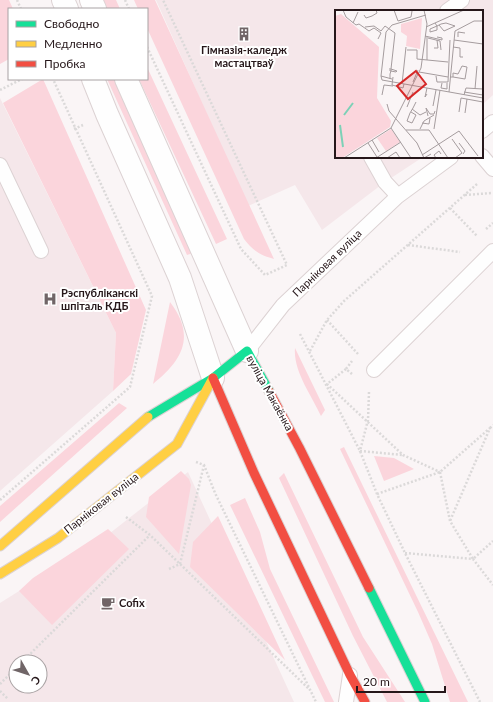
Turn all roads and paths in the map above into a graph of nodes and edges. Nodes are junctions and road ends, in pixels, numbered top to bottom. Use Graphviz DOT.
graph roads {
  1 [pos="163,0"];
  2 [pos="462,0"];
  3 [pos="448,10"];
  4 [pos="148,49"];
  5 [pos="20,80"];
  6 [pos="53,80"];
  7 [pos="93,80"];
  8 [pos="126,80"];
  9 [pos="0,90"];
  10 [pos="493,122"];
  11 [pos="483,130"];
  12 [pos="483,157"];
  13 [pos="372,158"];
  14 [pos="450,158"];
  15 [pos="0,165"];
  16 [pos="493,169"];
  17 [pos="482,181"];
  18 [pos="493,193"];
  19 [pos="464,195"];
  20 [pos="398,196"];
  21 [pos="450,208"];
  22 [pos="493,223"];
  23 [pos="478,237"];
  24 [pos="473,242"];
  25 [pos="408,245"];
  26 [pos="493,251"];
  27 [pos="42,252"];
  28 [pos="462,252"];
  29 [pos="300,334"];
  30 [pos="247,351"];
  31 [pos="310,351"];
  32 [pos="346,369"];
  33 [pos="374,370"];
  34 [pos="213,378"];
  35 [pos="327,384"];
  36 [pos="493,425"];
  37 [pos="490,428"];
  38 [pos="360,451"];
  39 [pos="403,455"];
  40 [pos="190,460"];
  41 [pos="204,465"];
  42 [pos="440,472"];
  43 [pos="377,494"];
  44 [pos="0,500"];
  45 [pos="122,515"];
  46 [pos="450,521"];
  47 [pos="150,535"];
  48 [pos="493,541"];
  49 [pos="0,546"];
  50 [pos="405,553"];
  51 [pos="474,559"];
  52 [pos="180,564"];
  53 [pos="169,569"];
  54 [pos="0,574"];
  55 [pos="493,585"];
  56 [pos="30,654"];
  57 [pos="350,675"];
  58 [pos="8,676"];
  59 [pos="0,684"];
  60 [pos="0,691"];
  61 [pos="312,692"];
  62 [pos="8,699"];
  63 [pos="316,702"];
  64 [pos="346,702"];
  65 [pos="365,702"];
  66 [pos="425,702"];
  67 [pos="480,702"];
  1 -- 4 [label="path"];
  2 -- 3 [label="lane"];
  5 -- 9 [label="path"];
  6 -- 44 [label="path"];
  7 -- 34 [label="street"];
  8 -- 30 [label="street, вуліца Макаёнка"];
  10 -- 11 [label="lane"];
  12 -- 16 [label="lane"];
  13 -- 20 [label="lane"];
  14 -- 20 [label="lane, Парніковая вуліца"];
  15 -- 27 [label="lane"];
  17 -- 19 [label="path"];
  18 -- 19 [label="path"];
  19 -- 21 [label="path"];
  20 -- 30 [label="lane, Парніковая вуліца"];
  21 -- 23 [label="path"];
  21 -- 25 [label="path"];
  22 -- 23 [label="path"];
  23 -- 24 [label="path"];
  25 -- 28 [label="path"];
  25 -- 31 [label="path"];
  26 -- 33 [label="lane"];
  29 -- 31 [label="path"];
  30 -- 34 [label="street, Парніковая вуліца"];
  30 -- 66 [label="street, вуліца Макаёнка"];
  31 -- 35 [label="path"];
  32 -- 35 [label="path"];
  34 -- 49 [label="street, Парніковая вуліца"];
  34 -- 54 [label="street, Парніковая вуліца"];
  34 -- 57 [label="street"];
  35 -- 38 [label="path"];
  35 -- 39 [label="path"];
  36 -- 37 [label="path"];
  37 -- 42 [label="path"];
  37 -- 46 [label="path"];
  38 -- 39 [label="path"];
  38 -- 43 [label="path"];
  39 -- 42 [label="path"];
  40 -- 41 [label="path"];
  41 -- 52 [label="path"];
  41 -- 61 [label="path"];
  42 -- 43 [label="path"];
  42 -- 46 [label="path"];
  43 -- 50 [label="path"];
  45 -- 47 [label="path"];
  46 -- 51 [label="path"];
  47 -- 52 [label="path"];
  47 -- 56 [label="path"];
  48 -- 51 [label="path"];
  50 -- 51 [label="path"];
  50 -- 67 [label="path"];
  51 -- 55 [label="path"];
  52 -- 53 [label="path"];
  52 -- 61 [label="path"];
  57 -- 64 [label="lane"];
  57 -- 65 [label="street"];
  58 -- 59 [label="path"];
  60 -- 62 [label="path"];
  61 -- 63 [label="path"];
}
